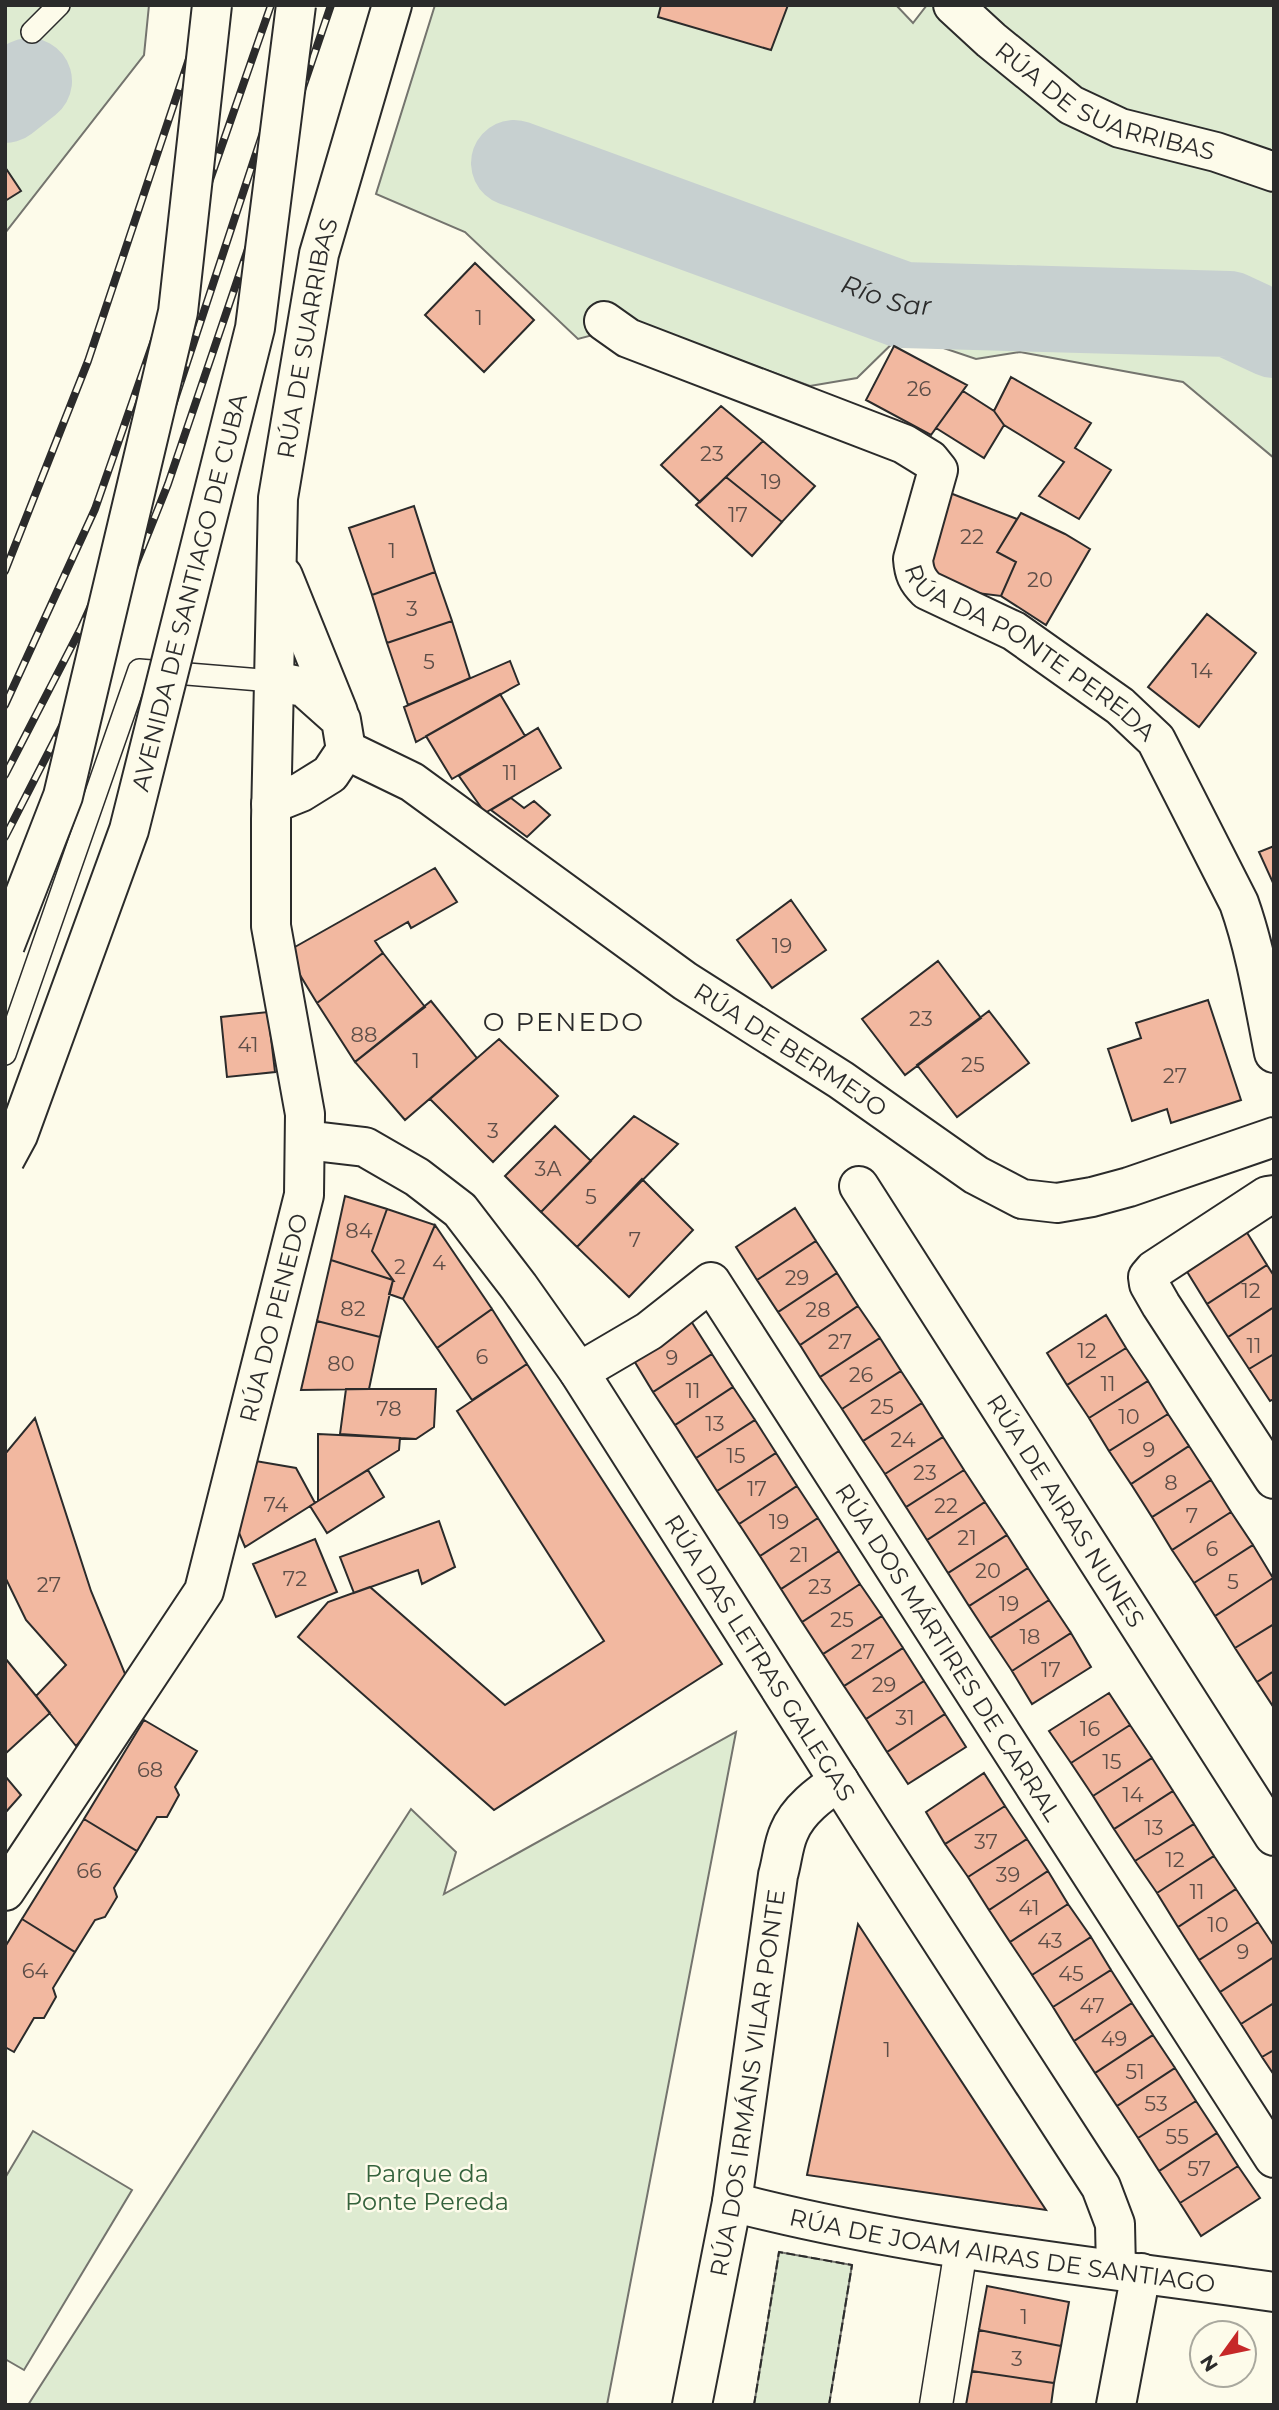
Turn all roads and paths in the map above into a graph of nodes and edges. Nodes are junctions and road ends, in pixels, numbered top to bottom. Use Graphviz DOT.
graph roads {
  1 [pos="59,5"];
  2 [pos="212,5"];
  3 [pos="296,5"];
  4 [pos="392,5"];
  5 [pos="953,5"];
  6 [pos="32,32"];
  7 [pos="1274,172"];
  8 [pos="604,321"];
  9 [pos="277,561"];
  10 [pos="273,681"];
  11 [pos="344,735"];
  12 [pos="271,804"];
  13 [pos="5,945"];
  14 [pos="1274,1053"];
  15 [pos="5,1054"];
  16 [pos="1274,1137"];
  17 [pos="305,1140"];
  18 [pos="5,1159"];
  19 [pos="859,1186"];
  20 [pos="1274,1195"];
  21 [pos="579,1372"];
  22 [pos="1274,1479"];
  23 [pos="839,1781"];
  24 [pos="1274,1836"];
  25 [pos="5,1891"];
  26 [pos="1274,2158"];
  27 [pos="732,2202"];
  28 [pos="961,2249"];
  29 [pos="1129,2272"];
  30 [pos="1274,2292"];
  31 [pos="692,2405"];
  32 [pos="936,2405"];
  33 [pos="1116,2405"];
  1 -- 6 [label="lane"];
  2 -- 13 [label="main road, bridge"];
  3 -- 18 [label="main road, AVENIDA DE SANTIAGO DE CUBA, bridge"];
  4 -- 9 [label="main road, RÚA DE SUARRIBAS"];
  5 -- 7 [label="main road, RÚA DE SUARRIBAS"];
  8 -- 14 [label="main road, RÚA DA PONTE PEREDA"];
  9 -- 10 [label="main road, RÚA DE SUARRIBAS"];
  9 -- 11 [label="main road"];
  10 -- 11 [label="main road, RÚA DE BERMEJO"];
  10 -- 12 [label="main road, RÚA DO PENEDO"];
  10 -- 15 [label="lane"];
  11 -- 12 [label="main road"];
  11 -- 16 [label="main road, RÚA DE BERMEJO"];
  12 -- 17 [label="main road, RÚA DO PENEDO"];
  17 -- 21 [label="main road, RÚA DAS LETRAS GALEGAS"];
  17 -- 25 [label="main road, RÚA DO PENEDO"];
  19 -- 24 [label="main road, RÚA DE AIRAS NUNES"];
  20 -- 22 [label="main road"];
  21 -- 23 [label="main road, RÚA DAS LETRAS GALEGAS"];
  21 -- 26 [label="main road, RÚA DOS MÁRTIRES DE CARRAL"];
  23 -- 27 [label="main road, RÚA DOS IRMÁNS VILAR PONTE"];
  23 -- 29 [label="main road, RÚA DAS LETRAS GALEGAS"];
  27 -- 28 [label="main road, RÚA DE JOAM AIRAS DE SANTIAGO"];
  27 -- 31 [label="main road, RÚA DOS IRMÁNS VILAR PONTE"];
  28 -- 29 [label="main road, RÚA DE JOAM AIRAS DE SANTIAGO"];
  28 -- 32 [label="street"];
  29 -- 30 [label="main road, RÚA DE JOAM AIRAS DE SANTIAGO"];
  29 -- 33 [label="main road, RÚA DAS LETRAS GALEGAS"];
}
